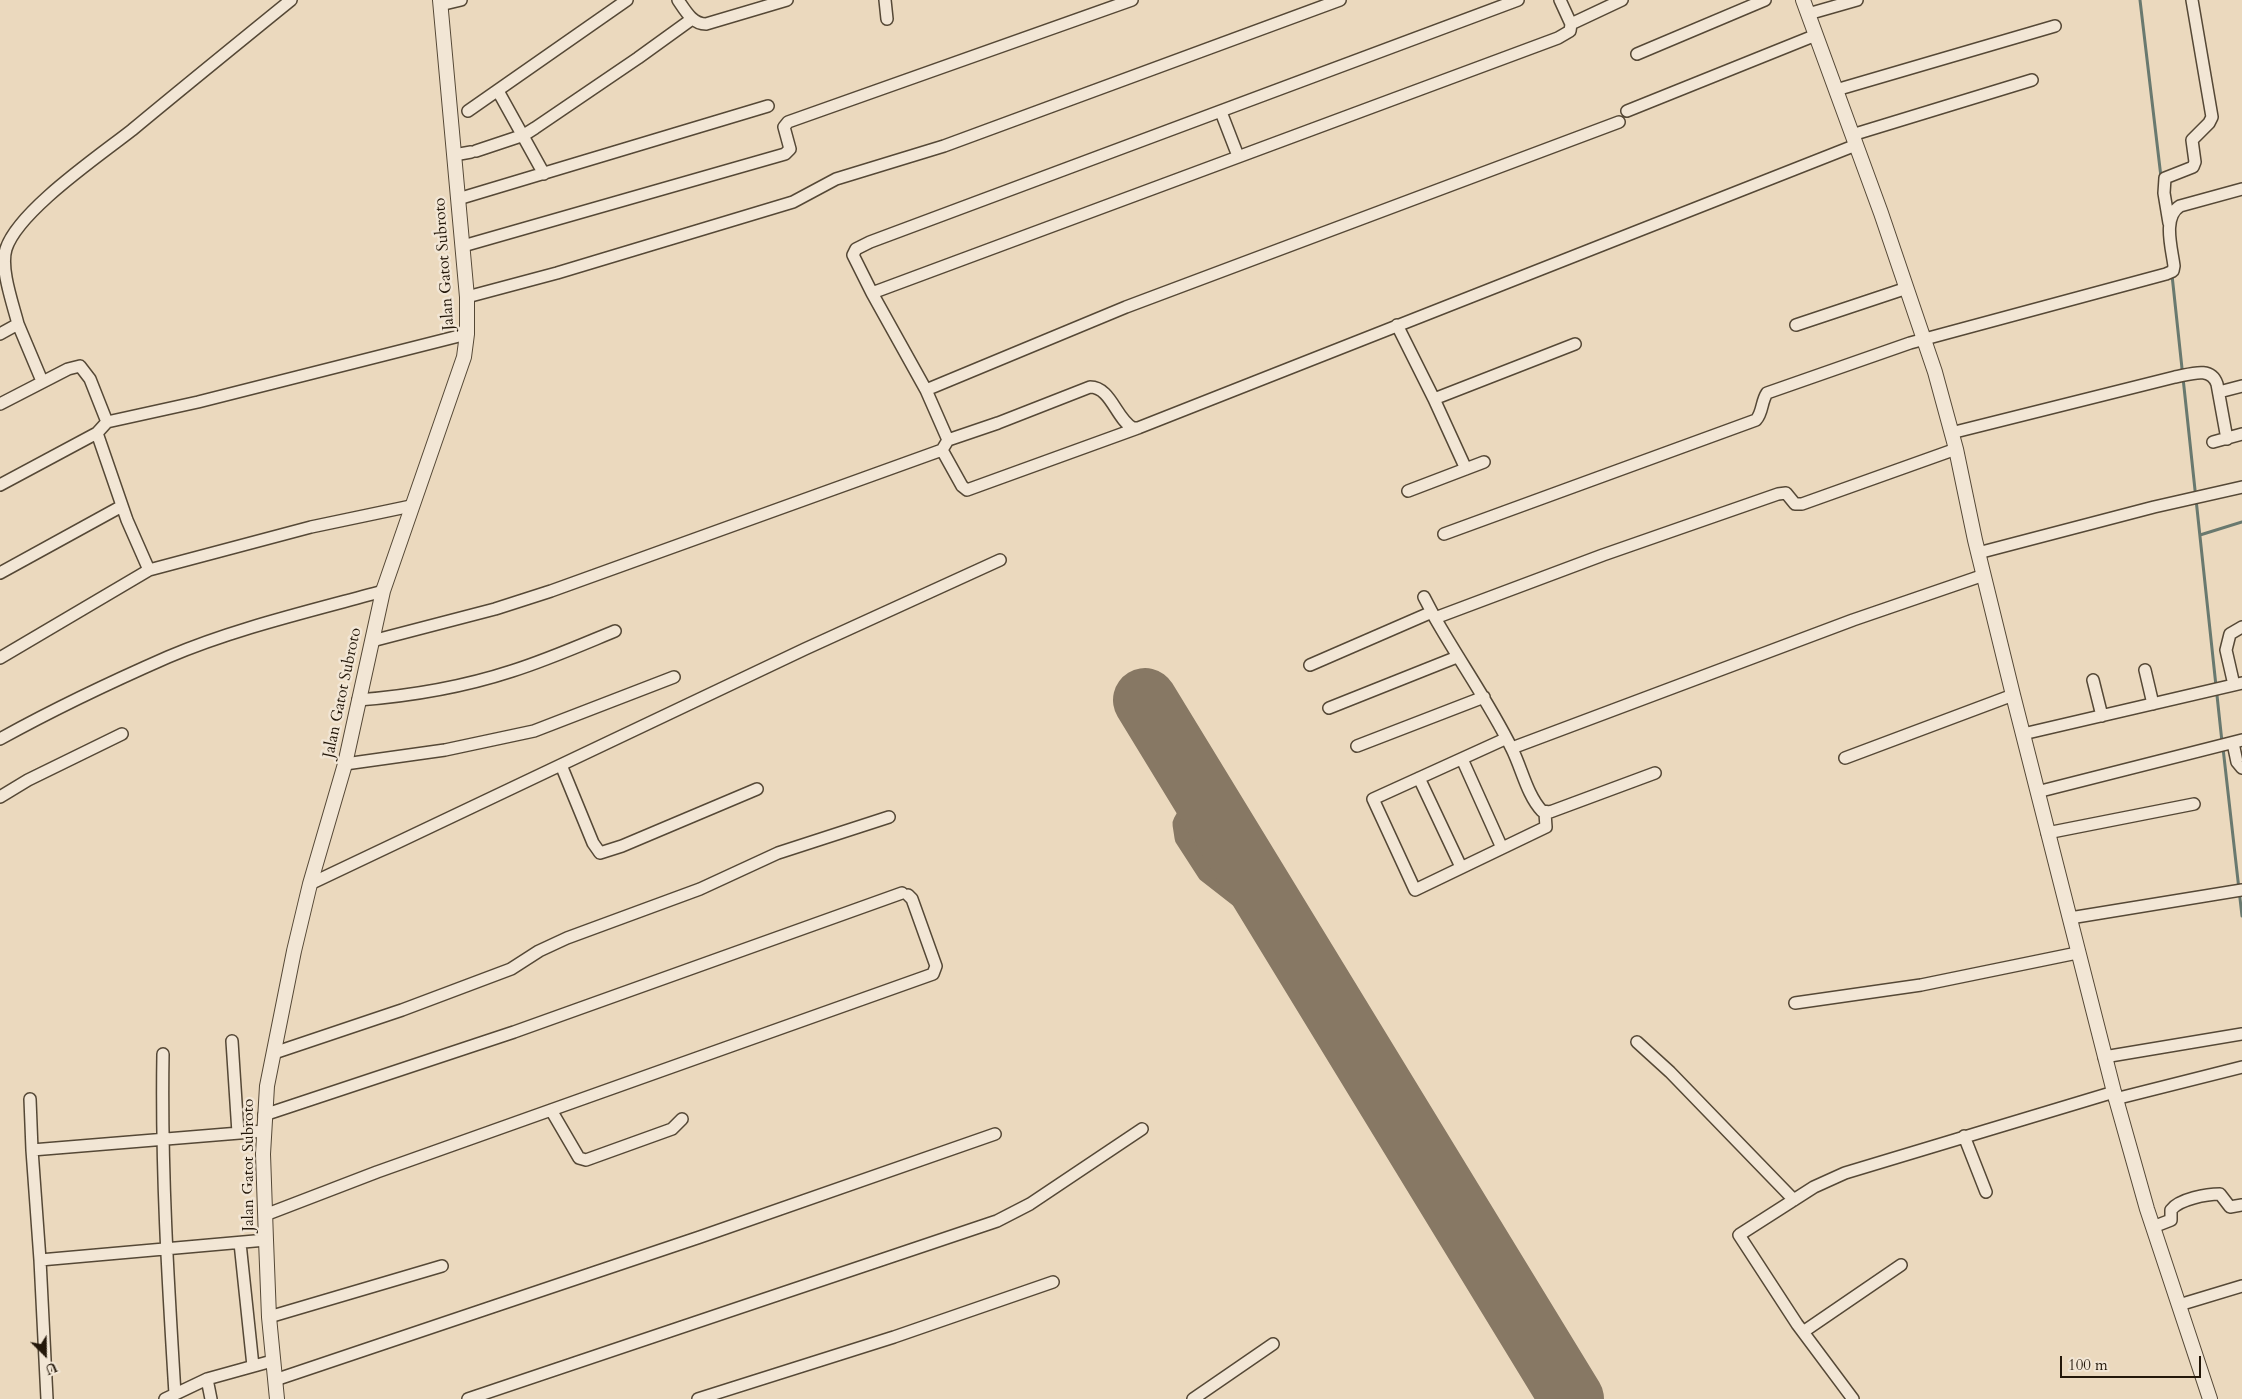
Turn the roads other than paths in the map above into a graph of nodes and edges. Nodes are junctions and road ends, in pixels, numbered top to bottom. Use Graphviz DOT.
graph roads {
  1 [pos="291,0"];
  2 [pos="461,0"];
  3 [pos="627,0"];
  4 [pos="678,0"];
  5 [pos="788,0"];
  6 [pos="885,0"];
  7 [pos="1132,0"];
  8 [pos="1340,0"];
  9 [pos="1518,0"];
  10 [pos="1560,0"];
  11 [pos="1622,0"];
  12 [pos="1765,0"];
  13 [pos="1803,0"];
  14 [pos="1857,0"];
  15 [pos="2192,0"];
  16 [pos="440,3"];
  17 [pos="1808,14"];
  18 [pos="692,19"];
  19 [pos="888,19"];
  20 [pos="1571,24"];
  21 [pos="2055,26"];
  22 [pos="1816,35"];
  23 [pos="1637,54"];
  24 [pos="2032,80"];
  25 [pos="1836,90"];
  26 [pos="498,91"];
  27 [pos="768,106"];
  28 [pos="1627,111"];
  29 [pos="1221,112"];
  30 [pos="460,115"];
  31 [pos="1620,122"];
  32 [pos="524,135"];
  33 [pos="1854,140"];
  34 [pos="454,155"];
  35 [pos="1238,156"];
  36 [pos="544,174"];
  37 [pos="2242,189"];
  38 [pos="458,199"];
  39 [pos="2170,225"];
  40 [pos="463,246"];
  41 [pos="1907,288"];
  42 [pos="872,293"];
  43 [pos="467,297"];
  44 [pos="18,324"];
  45 [pos="1397,324"];
  46 [pos="1796,325"];
  47 [pos="0,334"];
  48 [pos="467,334"];
  49 [pos="1925,339"];
  50 [pos="1575,344"];
  51 [pos="42,381"];
  52 [pos="2242,386"];
  53 [pos="926,390"];
  54 [pos="2219,392"];
  55 [pos="1434,399"];
  56 [pos="0,404"];
  57 [pos="107,422"];
  58 [pos="1138,428"];
  59 [pos="97,432"];
  60 [pos="1952,433"];
  61 [pos="2242,434"];
  62 [pos="2227,438"];
  63 [pos="2213,442"];
  64 [pos="945,445"];
  65 [pos="1956,449"];
  66 [pos="1484,462"];
  67 [pos="1466,469"];
  68 [pos="0,486"];
  69 [pos="2242,487"];
  70 [pos="1408,491"];
  71 [pos="122,506"];
  72 [pos="411,506"];
  73 [pos="1444,534"];
  74 [pos="1978,553"];
  75 [pos="1000,560"];
  76 [pos="149,570"];
  77 [pos="0,573"];
  78 [pos="1984,575"];
  79 [pos="383,591"];
  80 [pos="1424,597"];
  81 [pos="1433,615"];
  82 [pos="2242,627"];
  83 [pos="615,631"];
  84 [pos="372,641"];
  85 [pos="1458,656"];
  86 [pos="0,658"];
  87 [pos="1310,665"];
  88 [pos="2145,670"];
  89 [pos="674,677"];
  90 [pos="2093,680"];
  91 [pos="2238,684"];
  92 [pos="2012,694"];
  93 [pos="1484,697"];
  94 [pos="358,700"];
  95 [pos="2153,704"];
  96 [pos="1329,708"];
  97 [pos="2102,716"];
  98 [pos="122,734"];
  99 [pos="2023,734"];
  100 [pos="0,739"];
  101 [pos="2237,741"];
  102 [pos="1509,743"];
  103 [pos="1357,746"];
  104 [pos="1845,758"];
  105 [pos="1462,759"];
  106 [pos="345,764"];
  107 [pos="561,765"];
  108 [pos="2242,768"];
  109 [pos="1655,773"];
  110 [pos="1419,778"];
  111 [pos="757,789"];
  112 [pos="2037,792"];
  113 [pos="0,797"];
  114 [pos="2194,804"];
  115 [pos="1545,813"];
  116 [pos="889,817"];
  117 [pos="2047,833"];
  118 [pos="1502,848"];
  119 [pos="1461,867"];
  120 [pos="310,884"];
  121 [pos="2242,890"];
  122 [pos="2070,918"];
  123 [pos="2077,953"];
  124 [pos="1795,1003"];
  125 [pos="2242,1034"];
  126 [pos="232,1041"];
  127 [pos="1637,1042"];
  128 [pos="274,1052"];
  129 [pos="163,1054"];
  130 [pos="2104,1057"];
  131 [pos="2242,1067"];
  132 [pos="2114,1095"];
  133 [pos="30,1099"];
  134 [pos="552,1110"];
  135 [pos="264,1115"];
  136 [pos="682,1119"];
  137 [pos="1142,1129"];
  138 [pos="238,1132"];
  139 [pos="264,1132"];
  140 [pos="995,1134"];
  141 [pos="1964,1136"];
  142 [pos="161,1140"];
  143 [pos="32,1150"];
  144 [pos="1986,1192"];
  145 [pos="1794,1200"];
  146 [pos="2242,1205"];
  147 [pos="265,1215"];
  148 [pos="2153,1227"];
  149 [pos="266,1240"];
  150 [pos="240,1243"];
  151 [pos="166,1248"];
  152 [pos="40,1260"];
  153 [pos="1901,1265"];
  154 [pos="442,1266"];
  155 [pos="1053,1282"];
  156 [pos="2242,1286"];
  157 [pos="2242,1292"];
  158 [pos="2180,1308"];
  159 [pos="269,1317"];
  160 [pos="1803,1332"];
  161 [pos="1273,1344"];
  162 [pos="272,1361"];
  163 [pos="252,1366"];
  164 [pos="208,1379"];
  165 [pos="274,1380"];
  166 [pos="170,1397"];
  167 [pos="48,1399"];
  168 [pos="212,1399"];
  169 [pos="277,1399"];
  170 [pos="468,1399"];
  171 [pos="698,1399"];
  172 [pos="1192,1399"];
  173 [pos="1853,1399"];
  174 [pos="2210,1399"];
  1 -- 44 [label="street"];
  2 -- 16 [label="street"];
  3 -- 26 [label="street"];
  4 -- 18 [label="street"];
  5 -- 18 [label="street"];
  6 -- 19 [label="street"];
  7 -- 40 [label="street"];
  8 -- 43 [label="street"];
  9 -- 29 [label="street"];
  10 -- 20 [label="street"];
  11 -- 20 [label="street"];
  12 -- 23 [label="street"];
  13 -- 17 [label="street"];
  14 -- 17 [label="street"];
  15 -- 39 [label="street"];
  16 -- 30 [label="street, Jalan Gatot Subroto"];
  17 -- 22 [label="street"];
  18 -- 32 [label="street"];
  20 -- 35 [label="street"];
  21 -- 25 [label="street"];
  22 -- 25 [label="street"];
  22 -- 28 [label="street"];
  24 -- 33 [label="street"];
  25 -- 33 [label="street"];
  26 -- 30 [label="street"];
  26 -- 32 [label="street"];
  27 -- 36 [label="street"];
  29 -- 35 [label="street"];
  29 -- 42 [label="street"];
  30 -- 34 [label="street, Jalan Gatot Subroto"];
  31 -- 53 [label="street"];
  32 -- 34 [label="street"];
  32 -- 36 [label="street"];
  33 -- 41 [label="street"];
  33 -- 45 [label="street"];
  34 -- 38 [label="street, Jalan Gatot Subroto"];
  35 -- 42 [label="street"];
  36 -- 38 [label="street"];
  37 -- 39 [label="street"];
  38 -- 40 [label="street, Jalan Gatot Subroto"];
  39 -- 49 [label="street"];
  40 -- 43 [label="street, Jalan Gatot Subroto"];
  41 -- 46 [label="street"];
  41 -- 49 [label="street"];
  42 -- 53 [label="street"];
  43 -- 48 [label="street, Jalan Gatot Subroto"];
  44 -- 47 [label="street"];
  44 -- 51 [label="street"];
  45 -- 55 [label="street"];
  45 -- 58 [label="street"];
  48 -- 57 [label="street"];
  48 -- 72 [label="street, Jalan Gatot Subroto"];
  49 -- 60 [label="street"];
  49 -- 73 [label="street"];
  50 -- 55 [label="street"];
  51 -- 56 [label="street"];
  51 -- 57 [label="street"];
  52 -- 54 [label="street"];
  53 -- 64 [label="street"];
  54 -- 60 [label="street"];
  54 -- 62 [label="street"];
  55 -- 67 [label="street"];
  57 -- 59 [label="street"];
  58 -- 64 [label="street"];
  58 -- 64 [label="street"];
  59 -- 68 [label="street"];
  59 -- 71 [label="street"];
  60 -- 65 [label="street"];
  61 -- 62 [label="street"];
  62 -- 63 [label="street"];
  64 -- 84 [label="street"];
  65 -- 74 [label="street"];
  65 -- 81 [label="street"];
  66 -- 67 [label="street"];
  67 -- 70 [label="street"];
  69 -- 74 [label="street"];
  71 -- 76 [label="street"];
  71 -- 77 [label="street"];
  72 -- 76 [label="street"];
  72 -- 79 [label="street, Jalan Gatot Subroto"];
  74 -- 78 [label="street"];
  75 -- 107 [label="street"];
  76 -- 86 [label="street"];
  78 -- 92 [label="street"];
  78 -- 102 [label="street"];
  79 -- 84 [label="street, Jalan Gatot Subroto"];
  79 -- 100 [label="street"];
  80 -- 81 [label="street"];
  81 -- 85 [label="street"];
  81 -- 87 [label="street"];
  82 -- 91 [label="street"];
  83 -- 94 [label="street"];
  84 -- 94 [label="street, Jalan Gatot Subroto"];
  85 -- 93 [label="street"];
  85 -- 96 [label="street"];
  88 -- 95 [label="street"];
  89 -- 106 [label="street"];
  90 -- 97 [label="street"];
  91 -- 95 [label="street"];
  92 -- 99 [label="street"];
  92 -- 104 [label="street"];
  93 -- 102 [label="street"];
  93 -- 103 [label="street"];
  94 -- 106 [label="street, Jalan Gatot Subroto"];
  95 -- 97 [label="street"];
  97 -- 99 [label="street"];
  98 -- 113 [label="street"];
  99 -- 112 [label="street"];
  101 -- 108 [label="street"];
  101 -- 112 [label="street"];
  102 -- 105 [label="street"];
  102 -- 115 [label="street"];
  105 -- 110 [label="street"];
  105 -- 118 [label="street"];
  106 -- 120 [label="street, Jalan Gatot Subroto"];
  107 -- 111 [label="street"];
  107 -- 120 [label="street"];
  109 -- 115 [label="street"];
  110 -- 119 [label="street"];
  110 -- 119 [label="street"];
  112 -- 117 [label="street"];
  114 -- 117 [label="street"];
  115 -- 118 [label="street"];
  116 -- 128 [label="street"];
  117 -- 122 [label="street"];
  118 -- 119 [label="street"];
  120 -- 128 [label="street, Jalan Gatot Subroto"];
  121 -- 122 [label="street"];
  122 -- 123 [label="street"];
  123 -- 124 [label="street"];
  123 -- 130 [label="street"];
  125 -- 130 [label="street"];
  126 -- 138 [label="street"];
  127 -- 145 [label="street"];
  128 -- 135 [label="street, Jalan Gatot Subroto"];
  129 -- 142 [label="street"];
  130 -- 132 [label="street"];
  131 -- 132 [label="street"];
  132 -- 141 [label="street"];
  132 -- 148 [label="street"];
  133 -- 143 [label="street"];
  134 -- 135 [label="street"];
  134 -- 136 [label="street"];
  134 -- 147 [label="street"];
  135 -- 139 [label="street, Jalan Gatot Subroto"];
  137 -- 170 [label="street"];
  138 -- 139 [label="street"];
  138 -- 142 [label="street"];
  139 -- 147 [label="street, Jalan Gatot Subroto"];
  140 -- 165 [label="street"];
  141 -- 144 [label="street"];
  141 -- 145 [label="street"];
  142 -- 143 [label="street"];
  142 -- 151 [label="street"];
  143 -- 152 [label="street"];
  145 -- 160 [label="street"];
  146 -- 148 [label="street"];
  147 -- 149 [label="street, Jalan Gatot Subroto"];
  148 -- 158 [label="street"];
  149 -- 150 [label="street"];
  149 -- 159 [label="street, Jalan Gatot Subroto"];
  150 -- 151 [label="street"];
  150 -- 163 [label="street"];
  151 -- 152 [label="street"];
  151 -- 166 [label="street"];
  152 -- 167 [label="street"];
  153 -- 160 [label="street"];
  154 -- 159 [label="street"];
  155 -- 171 [label="street"];
  156 -- 158 [label="street"];
  157 -- 158 [label="street"];
  158 -- 174 [label="street"];
  159 -- 162 [label="street, Jalan Gatot Subroto"];
  160 -- 173 [label="street"];
  161 -- 172 [label="street"];
  162 -- 163 [label="street"];
  162 -- 165 [label="street, Jalan Gatot Subroto"];
  163 -- 164 [label="street"];
  164 -- 166 [label="street"];
  164 -- 168 [label="street"];
  165 -- 169 [label="street, Jalan Gatot Subroto"];
}
